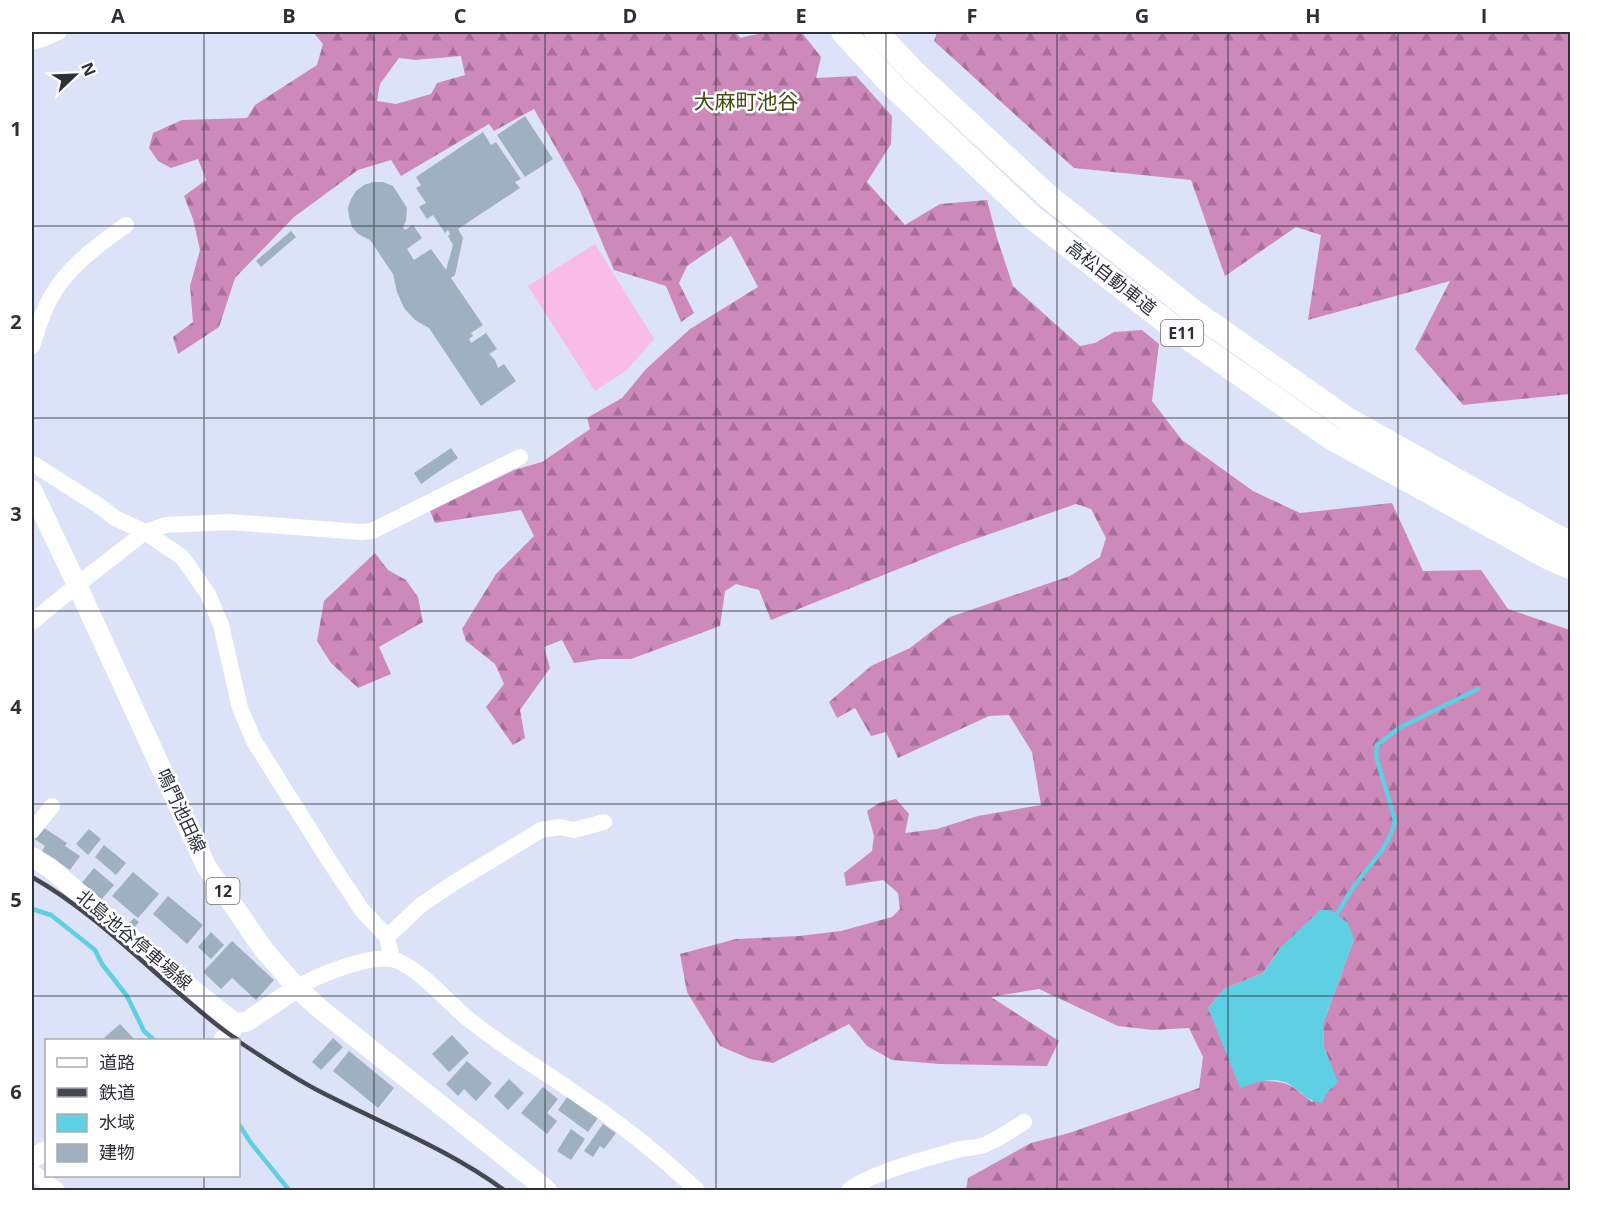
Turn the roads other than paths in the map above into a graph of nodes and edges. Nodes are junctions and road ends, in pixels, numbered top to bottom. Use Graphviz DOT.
graph roads {
  1 [pos="58,32"];
  2 [pos="843,32"];
  3 [pos="876,32"];
  4 [pos="32,42"];
  5 [pos="126,225"];
  6 [pos="32,346"];
  7 [pos="520,457"];
  8 [pos="32,464"];
  9 [pos="32,490"];
  10 [pos="37,515"];
  11 [pos="145,532"];
  12 [pos="1570,543"];
  13 [pos="1570,567"];
  14 [pos="77,585"];
  15 [pos="32,622"];
  16 [pos="52,806"];
  17 [pos="604,822"];
  18 [pos="32,831"];
  19 [pos="32,857"];
  20 [pos="387,937"];
  21 [pos="392,959"];
  22 [pos="297,988"];
  23 [pos="235,1023"];
  24 [pos="225,1039"];
  25 [pos="1024,1122"];
  26 [pos="32,1172"];
  27 [pos="57,1191"];
  28 [pos="547,1191"];
  29 [pos="697,1191"];
  30 [pos="849,1191"];
  1 -- 4 [label="street"];
  2 -- 13 [label="highway, 高松自動車道 / E11"];
  3 -- 12 [label="highway, 高松自動車道 / E11"];
  5 -- 6 [label="street"];
  7 -- 11 [label="street"];
  8 -- 11 [label="street"];
  9 -- 10 [label="main road, 鳴門池田線 / 12"];
  10 -- 14 [label="main road, 鳴門池田線 / 12"];
  11 -- 14 [label="street"];
  11 -- 20 [label="street"];
  14 -- 15 [label="street"];
  14 -- 22 [label="main road, 鳴門池田線 / 12"];
  16 -- 18 [label="street"];
  17 -- 20 [label="street"];
  19 -- 23 [label="main road, 北島池谷停車場線"];
  20 -- 21 [label="street"];
  21 -- 22 [label="street"];
  21 -- 29 [label="street"];
  22 -- 23 [label="main road"];
  22 -- 28 [label="main road, 鳴門池田線 / 12"];
  23 -- 24 [label="main road"];
  25 -- 30 [label="street"];
  26 -- 27 [label="street"];
}
